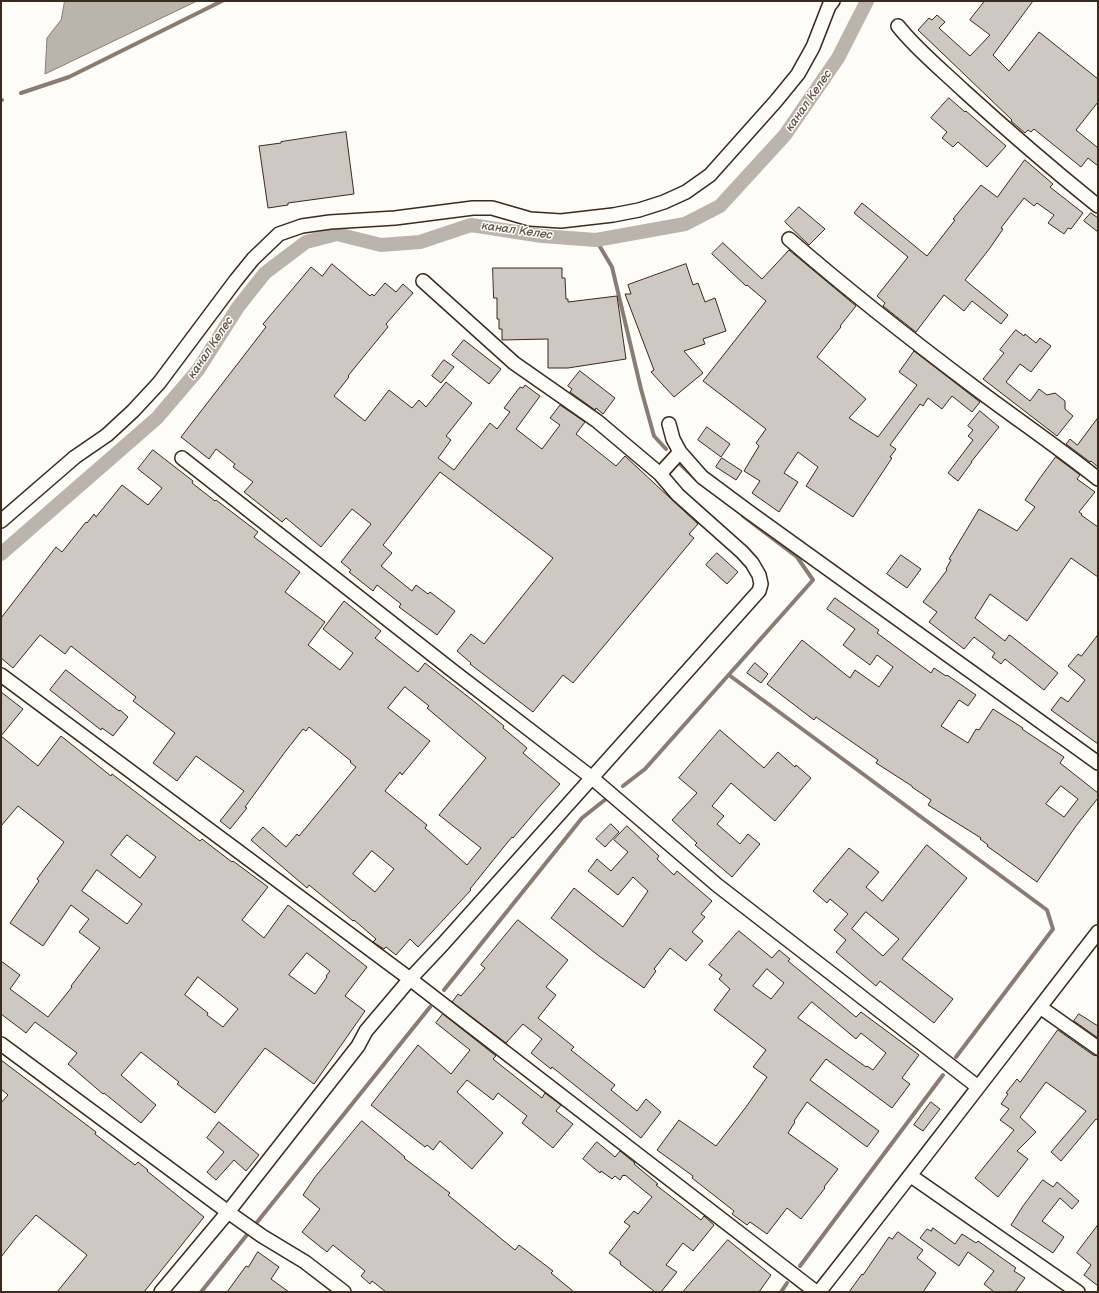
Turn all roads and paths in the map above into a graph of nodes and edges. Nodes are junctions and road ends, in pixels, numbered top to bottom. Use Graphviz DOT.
graph roads {
  1 [pos="833,1"];
  2 [pos="898,26"];
  3 [pos="1098,206"];
  4 [pos="789,239"];
  5 [pos="422,281"];
  6 [pos="669,424"];
  7 [pos="680,452"];
  8 [pos="182,458"];
  9 [pos="660,474"];
  10 [pos="1098,479"];
  11 [pos="1,521"];
  12 [pos="1,675"];
  13 [pos="1098,763"];
  14 [pos="591,777"];
  15 [pos="1098,932"];
  16 [pos="410,979"];
  17 [pos="1040,1007"];
  18 [pos="1,1044"];
  19 [pos="1098,1048"];
  20 [pos="978,1087"];
  21 [pos="911,1176"];
  22 [pos="228,1212"];
  23 [pos="161,1292"];
  24 [pos="344,1292"];
  25 [pos="817,1292"];
  26 [pos="1078,1292"];
  1 -- 11 [label="street"];
  2 -- 3 [label="street"];
  4 -- 10 [label="street"];
  5 -- 9 [label="street"];
  6 -- 7 [label="street"];
  7 -- 9 [label="street"];
  7 -- 13 [label="street"];
  8 -- 14 [label="street"];
  9 -- 14 [label="street"];
  12 -- 16 [label="street"];
  14 -- 16 [label="street"];
  14 -- 20 [label="street"];
  15 -- 17 [label="street"];
  16 -- 22 [label="street"];
  16 -- 25 [label="street"];
  17 -- 19 [label="street"];
  17 -- 20 [label="street"];
  18 -- 22 [label="street"];
  20 -- 21 [label="street"];
  21 -- 25 [label="street"];
  21 -- 26 [label="street"];
  22 -- 23 [label="street"];
  22 -- 24 [label="street"];
}
